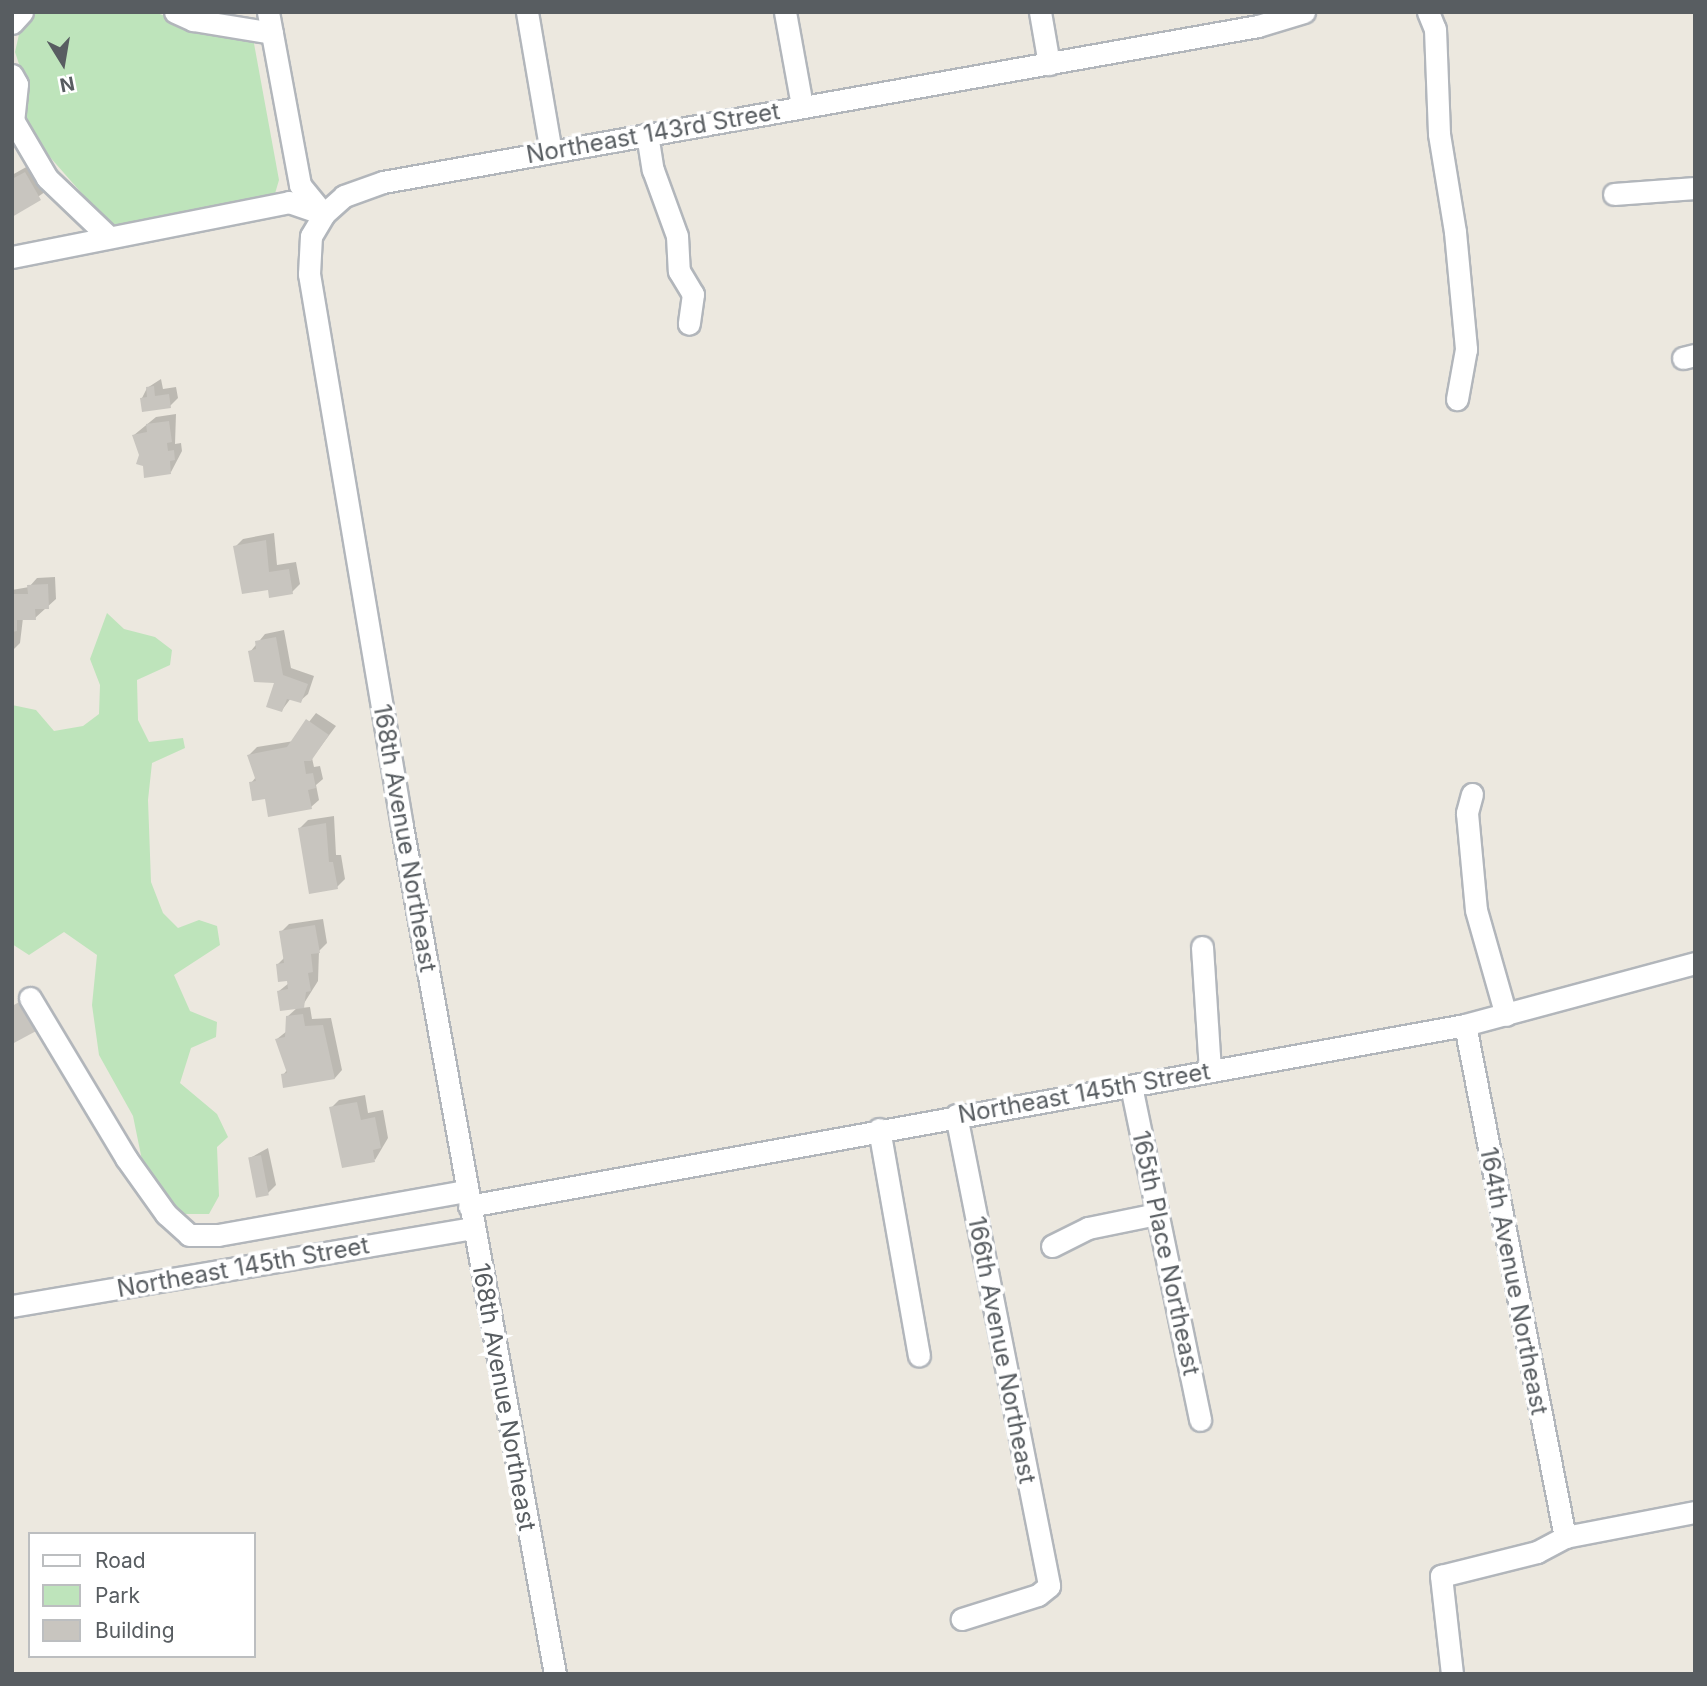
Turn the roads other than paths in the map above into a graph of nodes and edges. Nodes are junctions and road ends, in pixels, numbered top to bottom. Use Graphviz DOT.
graph roads {
  1 [pos="22,12"];
  2 [pos="175,12"];
  3 [pos="527,12"];
  4 [pos="785,12"];
  5 [pos="1040,12"];
  6 [pos="1304,12"];
  7 [pos="1428,12"];
  8 [pos="12,23"];
  9 [pos="270,23"];
  10 [pos="1049,64"];
  11 [pos="12,75"];
  12 [pos="802,106"];
  13 [pos="647,134"];
  14 [pos="551,152"];
  15 [pos="1695,188"];
  16 [pos="1614,194"];
  17 [pos="324,214"];
  18 [pos="109,237"];
  19 [pos="12,257"];
  20 [pos="689,324"];
  21 [pos="1457,399"];
  22 [pos="1472,794"];
  23 [pos="1202,947"];
  24 [pos="1695,963"];
  25 [pos="30,998"];
  26 [pos="1506,1015"];
  27 [pos="1465,1025"];
  28 [pos="1210,1071"];
  29 [pos="1131,1086"];
  30 [pos="956,1115"];
  31 [pos="878,1129"];
  32 [pos="467,1199"];
  33 [pos="1157,1214"];
  34 [pos="473,1228"];
  35 [pos="1052,1246"];
  36 [pos="12,1306"];
  37 [pos="919,1356"];
  38 [pos="1200,1420"];
  39 [pos="1695,1512"];
  40 [pos="1565,1537"];
  41 [pos="962,1619"];
  42 [pos="555,1674"];
  43 [pos="1452,1674"];
  1 -- 8 [label="street"];
  2 -- 9 [label="street"];
  3 -- 14 [label="street"];
  4 -- 12 [label="street"];
  5 -- 10 [label="street"];
  6 -- 10 [label="street, Northeast 143rd Street"];
  7 -- 21 [label="street"];
  9 -- 17 [label="street"];
  10 -- 12 [label="street, Northeast 143rd Street"];
  11 -- 18 [label="street"];
  12 -- 13 [label="street, Northeast 143rd Street"];
  13 -- 14 [label="street, Northeast 143rd Street"];
  13 -- 20 [label="street"];
  14 -- 17 [label="street, Northeast 143rd Street"];
  15 -- 16 [label="street"];
  17 -- 18 [label="street"];
  17 -- 32 [label="street, 168th Avenue Northeast"];
  18 -- 19 [label="street"];
  22 -- 26 [label="street"];
  23 -- 28 [label="street"];
  24 -- 26 [label="street, Northeast 145th Street"];
  25 -- 32 [label="street, Northeast 145th Street"];
  26 -- 27 [label="street, Northeast 145th Street"];
  27 -- 28 [label="street, Northeast 145th Street"];
  27 -- 40 [label="street, 164th Avenue Northeast"];
  28 -- 29 [label="street, Northeast 145th Street"];
  29 -- 30 [label="street, Northeast 145th Street"];
  29 -- 33 [label="street, 165th Place Northeast"];
  30 -- 31 [label="street, Northeast 145th Street"];
  30 -- 41 [label="street, 166th Avenue Northeast"];
  31 -- 32 [label="street, Northeast 145th Street"];
  31 -- 37 [label="street"];
  32 -- 34 [label="street, 168th Avenue Northeast"];
  33 -- 35 [label="street"];
  33 -- 38 [label="street, 165th Place Northeast"];
  34 -- 36 [label="street, Northeast 145th Street"];
  34 -- 42 [label="street, 168th Avenue Northeast"];
  39 -- 40 [label="street"];
  40 -- 43 [label="street"];
}
